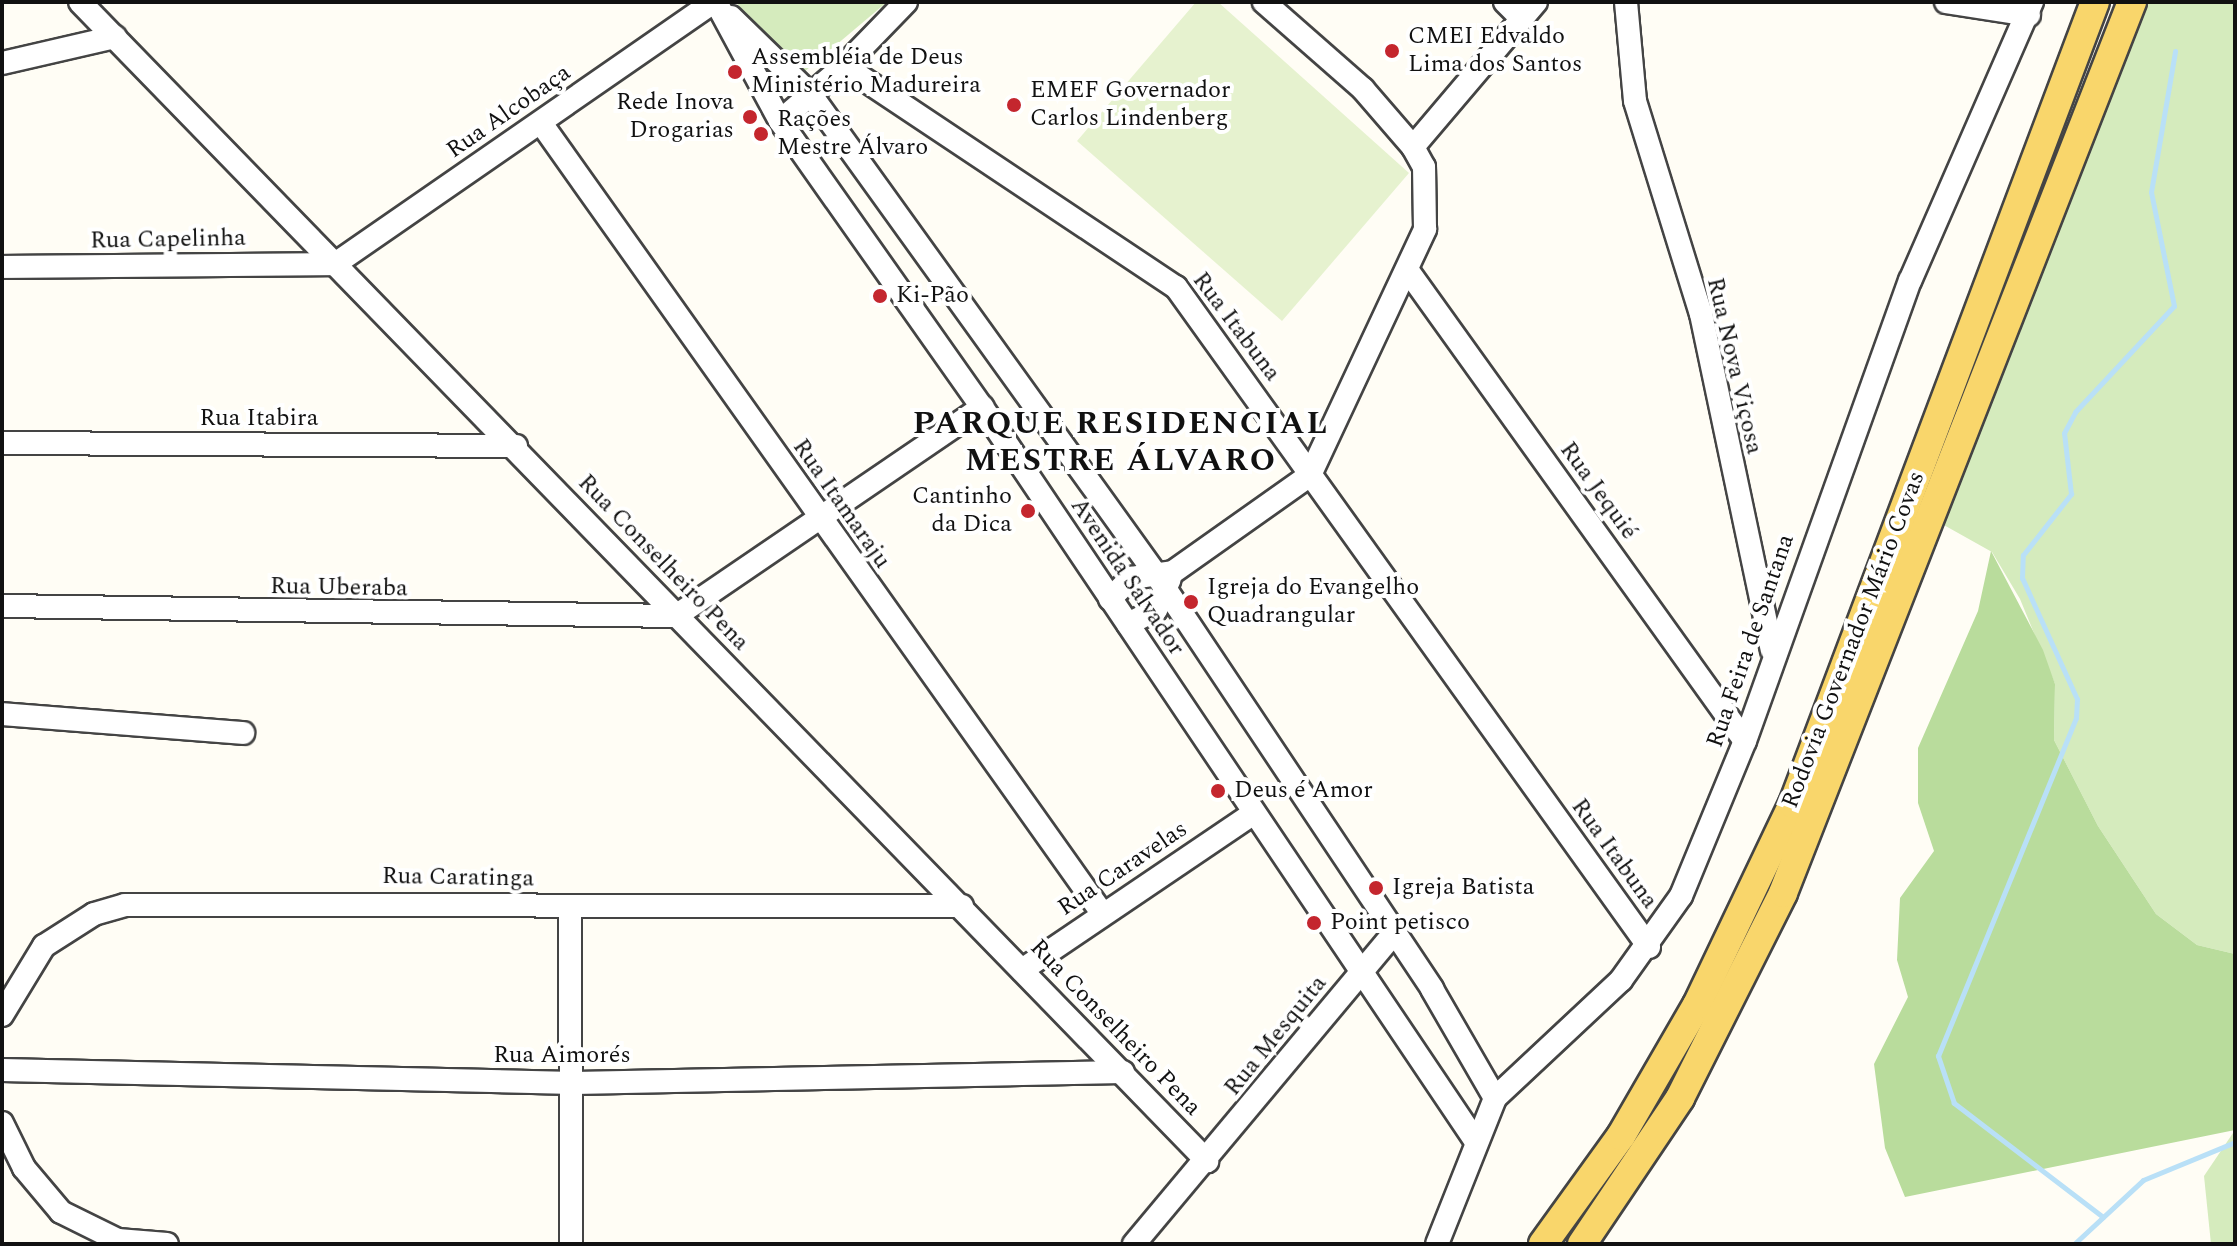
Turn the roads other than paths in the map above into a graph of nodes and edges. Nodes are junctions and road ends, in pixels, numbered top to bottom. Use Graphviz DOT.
graph roads {
  1 [pos="80,2"];
  2 [pos="715,2"];
  3 [pos="1264,2"];
  4 [pos="1626,2"];
  5 [pos="1946,2"];
  6 [pos="2095,2"];
  7 [pos="2132,2"];
  8 [pos="901,4"];
  9 [pos="1521,7"];
  10 [pos="2030,8"];
  11 [pos="115,37"];
  12 [pos="2,63"];
  13 [pos="844,66"];
  14 [pos="811,95"];
  15 [pos="780,121"];
  16 [pos="541,123"];
  17 [pos="1413,147"];
  18 [pos="335,264"];
  19 [pos="2,267"];
  20 [pos="1408,271"];
  21 [pos="982,407"];
  22 [pos="2,443"];
  23 [pos="516,446"];
  24 [pos="1310,475"];
  25 [pos="820,520"];
  26 [pos="1165,578"];
  27 [pos="1110,599"];
  28 [pos="2,606"];
  29 [pos="676,616"];
  30 [pos="1128,624"];
  31 [pos="1772,650"];
  32 [pos="2,714"];
  33 [pos="243,733"];
  34 [pos="1745,741"];
  35 [pos="1254,813"];
  36 [pos="962,906"];
  37 [pos="570,907"];
  38 [pos="1102,913"];
  39 [pos="1394,933"];
  40 [pos="1649,947"];
  41 [pos="1022,970"];
  42 [pos="1362,971"];
  43 [pos="2,1015"];
  44 [pos="2,1070"];
  45 [pos="1123,1072"];
  46 [pos="574,1083"];
  47 [pos="1495,1098"];
  48 [pos="2,1123"];
  49 [pos="1474,1139"];
  50 [pos="1207,1161"];
  51 [pos="167,1244"];
  52 [pos="571,1244"];
  53 [pos="1134,1244"];
  54 [pos="1437,1244"];
  55 [pos="1543,1244"];
  56 [pos="1582,1244"];
  1 -- 11 [label="street, Rua Conselheiro Pena"];
  2 -- 14 [label="street, Avenida Salvador"];
  2 -- 15 [label="street, Avenida Salvador"];
  2 -- 16 [label="street, Rua Alcobaça"];
  3 -- 17 [label="street"];
  4 -- 31 [label="street, Rua Nova Viçosa"];
  5 -- 10 [label="street"];
  6 -- 55 [label="main road, Rodovia Governador Mário Covas"];
  7 -- 56 [label="main road, Rodovia Governador Mário Covas"];
  8 -- 13 [label="street"];
  9 -- 17 [label="street"];
  10 -- 31 [label="street, Rua Feira de Santana"];
  11 -- 12 [label="street"];
  11 -- 18 [label="street, Rua Conselheiro Pena"];
  13 -- 14 [label="street"];
  13 -- 24 [label="street, Rua Itabuna"];
  14 -- 15 [label="street"];
  14 -- 26 [label="street, Avenida Salvador"];
  15 -- 21 [label="street, Avenida Salvador"];
  16 -- 18 [label="street, Rua Alcobaça"];
  16 -- 25 [label="street, Rua Itamaraju"];
  17 -- 20 [label="street"];
  18 -- 19 [label="street, Rua Capelinha"];
  18 -- 23 [label="street, Rua Conselheiro Pena"];
  20 -- 24 [label="street"];
  20 -- 34 [label="street, Rua Jequié"];
  21 -- 25 [label="street"];
  21 -- 27 [label="street, Avenida Salvador"];
  22 -- 23 [label="street, Rua Itabira"];
  23 -- 29 [label="street, Rua Conselheiro Pena"];
  24 -- 26 [label="street"];
  24 -- 40 [label="street, Rua Itabuna"];
  25 -- 29 [label="street"];
  25 -- 38 [label="street, Rua Itamaraju"];
  26 -- 27 [label="street"];
  26 -- 30 [label="street"];
  26 -- 39 [label="street, Avenida Salvador"];
  27 -- 30 [label="street, Avenida Salvador"];
  28 -- 29 [label="street, Rua Uberaba"];
  29 -- 36 [label="street, Rua Conselheiro Pena"];
  30 -- 35 [label="street, Avenida Salvador"];
  31 -- 34 [label="street, Rua Feira de Santana"];
  32 -- 33 [label="street"];
  34 -- 40 [label="street, Rua Feira de Santana"];
  35 -- 38 [label="street, Rua Caravelas"];
  35 -- 42 [label="street, Avenida Salvador"];
  36 -- 37 [label="street, Rua Caratinga"];
  36 -- 41 [label="street, Rua Conselheiro Pena"];
  37 -- 43 [label="street, Rua Caratinga"];
  37 -- 46 [label="street"];
  38 -- 41 [label="street, Rua Caravelas"];
  39 -- 42 [label="street, Rua Mesquita"];
  39 -- 47 [label="street, Avenida Salvador"];
  40 -- 47 [label="street, Rua Feira de Santana"];
  41 -- 45 [label="street, Rua Conselheiro Pena"];
  42 -- 49 [label="street, Avenida Salvador"];
  42 -- 50 [label="street, Rua Mesquita"];
  44 -- 46 [label="street, Rua Aimorés"];
  45 -- 46 [label="street, Rua Aimorés"];
  45 -- 50 [label="street, Rua Conselheiro Pena"];
  46 -- 52 [label="street"];
  47 -- 49 [label="street, Rua Feira de Santana"];
  48 -- 51 [label="street"];
  49 -- 54 [label="street, Rua Feira de Santana"];
  50 -- 53 [label="street, Rua Mesquita"];
}
